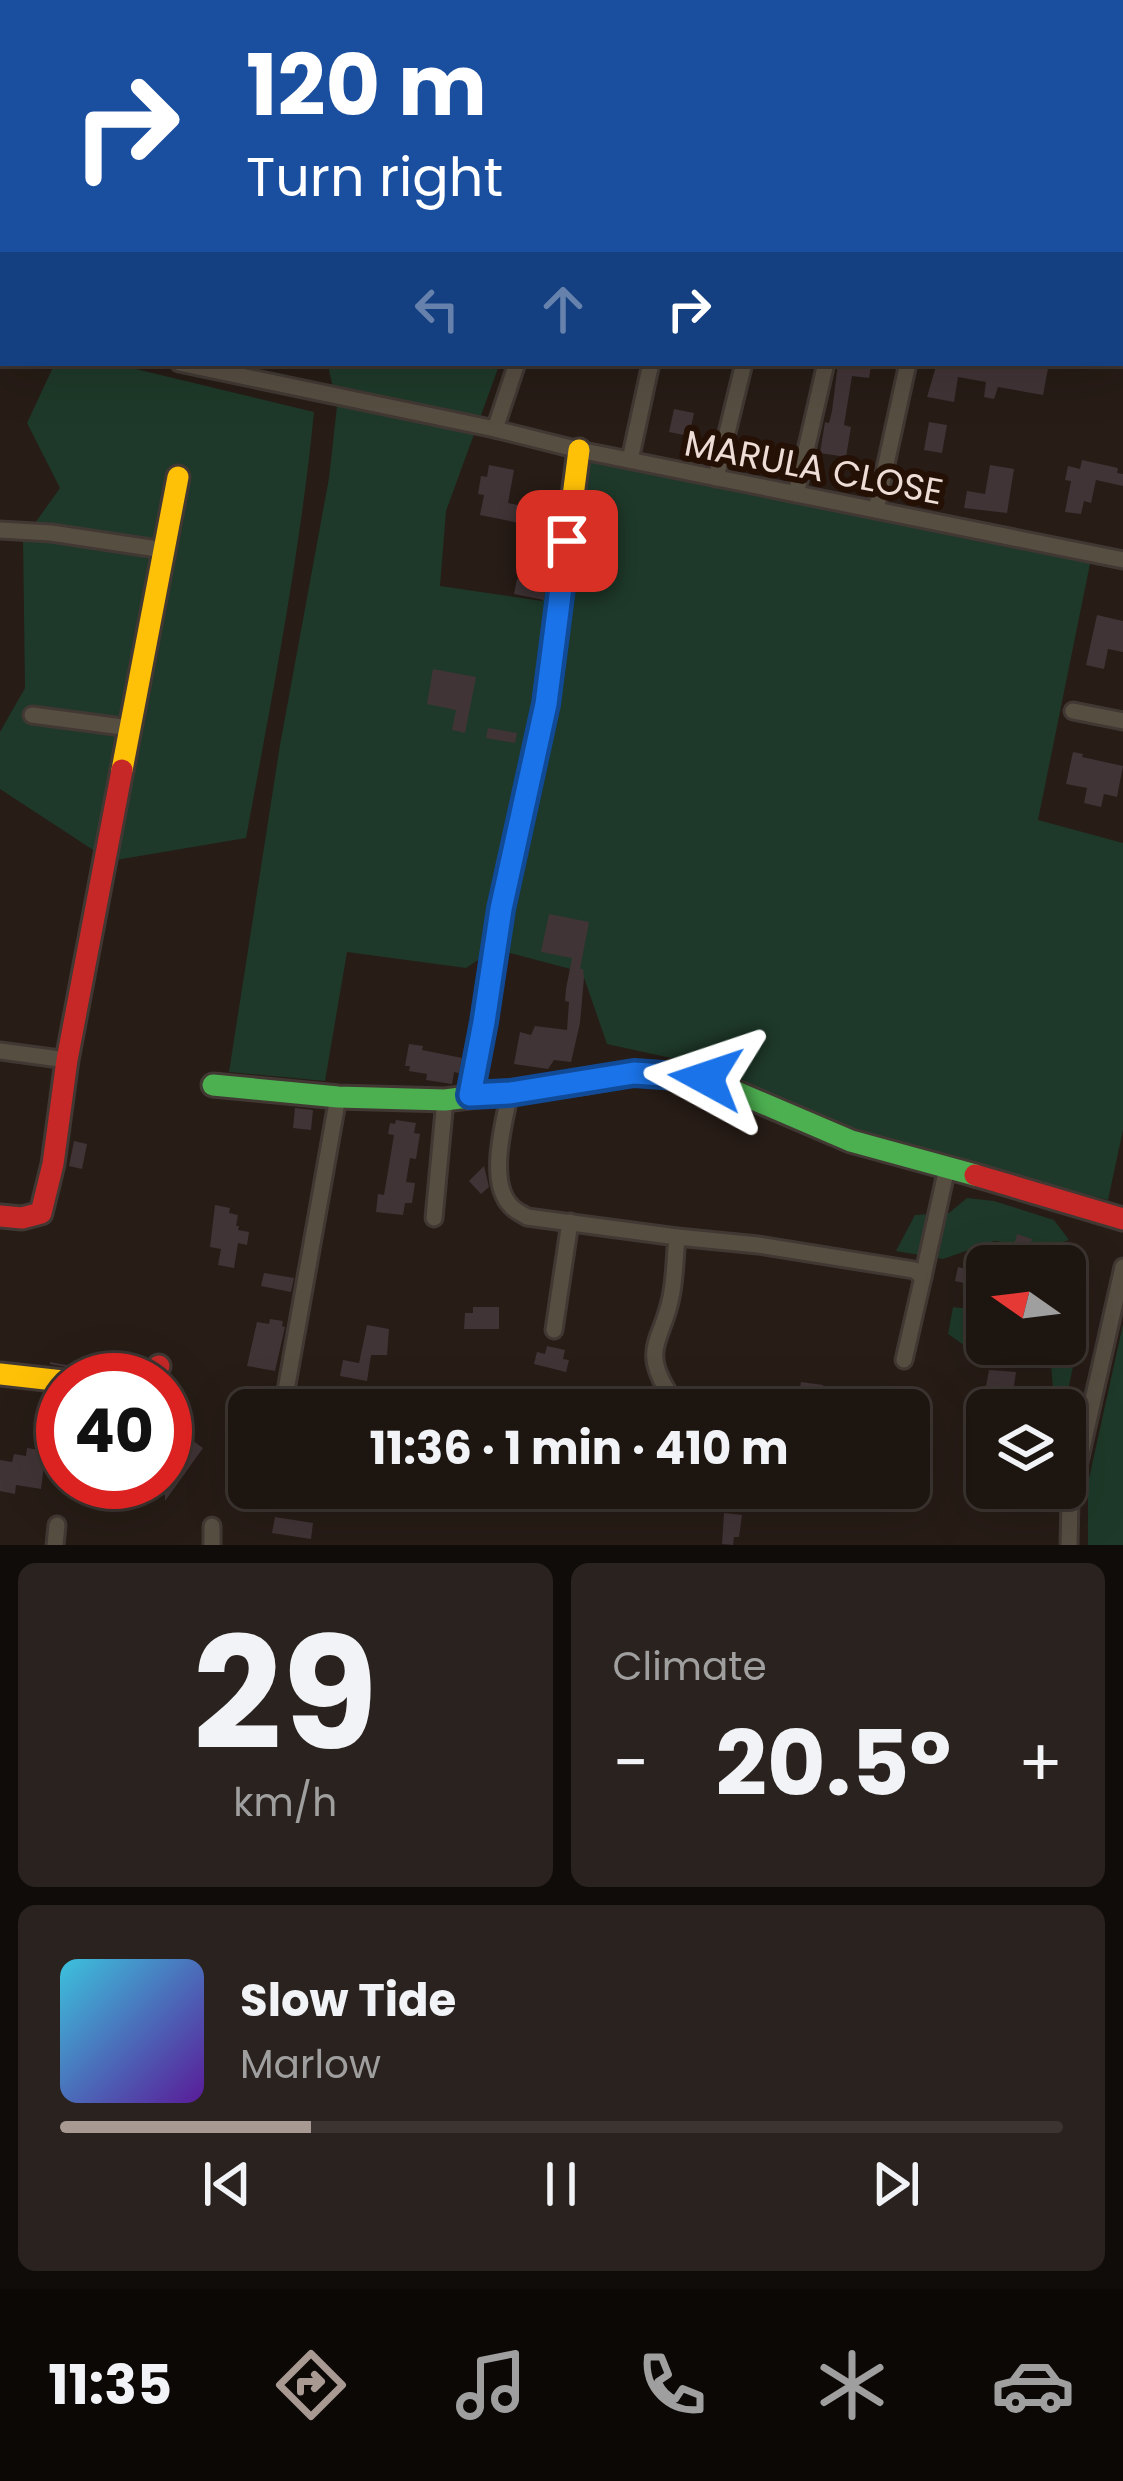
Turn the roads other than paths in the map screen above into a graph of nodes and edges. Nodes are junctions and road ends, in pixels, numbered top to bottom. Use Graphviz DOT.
graph roads {
  1 [pos="193,366"];
  2 [pos="516,366"];
  3 [pos="650,366"];
  4 [pos="743,366"];
  5 [pos="825,366"];
  6 [pos="907,366"];
  7 [pos="495,429"];
  8 [pos="579,450"];
  9 [pos="630,460"];
  10 [pos="178,477"];
  11 [pos="716,478"];
  12 [pos="796,494"];
  13 [pos="876,510"];
  14 [pos="0,530"];
  15 [pos="164,550"];
  16 [pos="1123,560"];
  17 [pos="1073,711"];
  18 [pos="32,715"];
  19 [pos="1123,721"];
  20 [pos="130,728"];
  21 [pos="0,1051"];
  22 [pos="67,1060"];
  23 [pos="213,1085"];
  24 [pos="510,1093"];
  25 [pos="470,1095"];
  26 [pos="338,1096"];
  27 [pos="445,1100"];
  28 [pos="947,1168"];
  29 [pos="0,1216"];
  30 [pos="434,1218"];
  31 [pos="1123,1219"];
  32 [pos="570,1222"];
  33 [pos="676,1237"];
  34 [pos="1123,1268"];
  35 [pos="923,1277"];
  36 [pos="554,1330"];
  37 [pos="904,1360"];
  38 [pos="0,1374"];
  39 [pos="36,1379"];
  40 [pos="286,1389"];
  41 [pos="666,1389"];
  42 [pos="57,1525"];
  43 [pos="212,1526"];
  44 [pos="55,1545"];
  45 [pos="212,1545"];
  46 [pos="1069,1545"];
  1 -- 7 [label="street, MARULA CLOSE"];
  2 -- 7 [label="street"];
  3 -- 9 [label="street"];
  4 -- 11 [label="street"];
  5 -- 12 [label="street"];
  6 -- 13 [label="street"];
  7 -- 8 [label="street, MARULA CLOSE"];
  8 -- 9 [label="street, MARULA CLOSE"];
  8 -- 25 [label="street"];
  9 -- 11 [label="street, MARULA CLOSE"];
  10 -- 15 [label="street"];
  11 -- 12 [label="street, MARULA CLOSE"];
  12 -- 13 [label="street, MARULA CLOSE"];
  13 -- 16 [label="street, MARULA CLOSE"];
  14 -- 15 [label="street"];
  15 -- 20 [label="street"];
  17 -- 19 [label="street"];
  18 -- 20 [label="street"];
  20 -- 22 [label="street"];
  21 -- 22 [label="street"];
  22 -- 29 [label="street"];
  23 -- 26 [label="street"];
  24 -- 25 [label="street"];
  24 -- 28 [label="street"];
  24 -- 32 [label="street"];
  25 -- 27 [label="street"];
  26 -- 27 [label="street"];
  26 -- 40 [label="street"];
  27 -- 30 [label="street"];
  28 -- 31 [label="street"];
  28 -- 35 [label="street"];
  32 -- 33 [label="street"];
  32 -- 36 [label="street"];
  33 -- 35 [label="street"];
  33 -- 41 [label="street"];
  34 -- 46 [label="street"];
  35 -- 37 [label="street"];
  38 -- 39 [label="street"];
  42 -- 44 [label="street"];
  43 -- 45 [label="street"];
}
